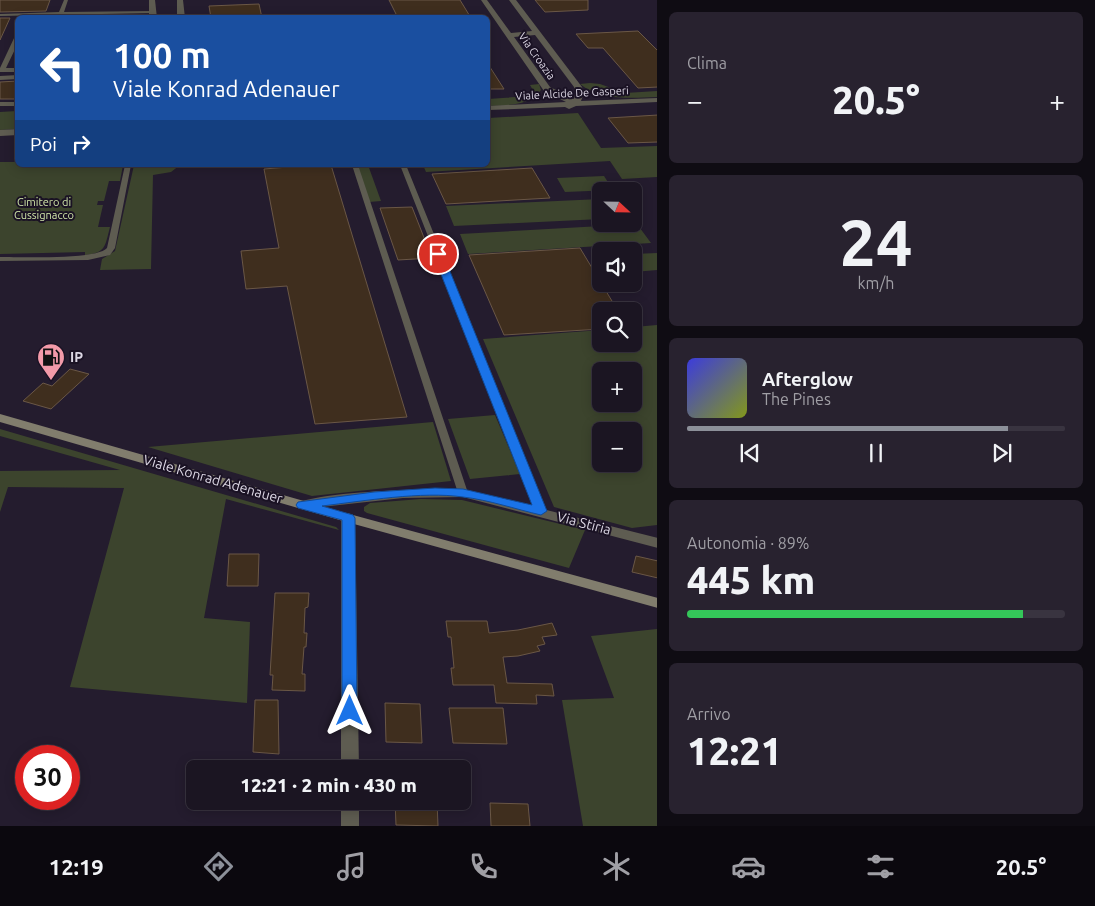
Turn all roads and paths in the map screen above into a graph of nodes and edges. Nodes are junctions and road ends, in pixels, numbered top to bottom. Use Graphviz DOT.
graph roads {
  1 [pos="66,0"];
  2 [pos="152,0"];
  3 [pos="180,0"];
  4 [pos="484,0"];
  5 [pos="512,0"];
  6 [pos="61,13"];
  7 [pos="15,15"];
  8 [pos="20,15"];
  9 [pos="153,15"];
  10 [pos="181,15"];
  11 [pos="0,16"];
  12 [pos="15,17"];
  13 [pos="538,33"];
  14 [pos="509,35"];
  15 [pos="15,42"];
  16 [pos="1,70"];
  17 [pos="15,70"];
  18 [pos="15,77"];
  19 [pos="0,78"];
  20 [pos="578,87"];
  21 [pos="547,89"];
  22 [pos="657,100"];
  23 [pos="636,101"];
  24 [pos="0,104"];
  25 [pos="15,104"];
  26 [pos="576,104"];
  27 [pos="524,106"];
  28 [pos="657,106"];
  29 [pos="490,108"];
  30 [pos="595,109"];
  31 [pos="559,111"];
  32 [pos="490,114"];
  33 [pos="15,132"];
  34 [pos="0,133"];
  35 [pos="15,138"];
  36 [pos="0,139"];
  37 [pos="128,167"];
  38 [pos="356,167"];
  39 [pos="403,167"];
  40 [pos="0,259"];
  41 [pos="0,418"];
  42 [pos="463,493"];
  43 [pos="303,505"];
  44 [pos="541,511"];
  45 [pos="348,518"];
  46 [pos="657,543"];
  47 [pos="657,603"];
  48 [pos="350,760"];
  49 [pos="350,810"];
  50 [pos="350,826"];
  1 -- 6 [label="lane"];
  2 -- 9 [label="street"];
  3 -- 10 [label="street"];
  4 -- 14 [label="street, Via Croazia"];
  5 -- 13 [label="street, Via Croazia"];
  6 -- 8 [label="lane"];
  6 -- 9 [label="lane"];
  7 -- 11 [label="lane"];
  11 -- 12 [label="lane"];
  13 -- 14 [label="street, Via Croazia"];
  13 -- 20 [label="street, Via Croazia"];
  14 -- 21 [label="street, Via Croazia"];
  15 -- 16 [label="lane"];
  16 -- 17 [label="lane"];
  18 -- 19 [label="lane"];
  20 -- 23 [label="street"];
  20 -- 26 [label="street"];
  21 -- 26 [label="street, Via Croazia"];
  21 -- 27 [label="street, Via Croazia"];
  22 -- 23 [label="street, Viale Alcide De Gasperi"];
  23 -- 26 [label="street, Viale Alcide De Gasperi"];
  24 -- 25 [label="lane"];
  26 -- 27 [label="street, Viale Alcide De Gasperi"];
  26 -- 30 [label="street, Via Croazia"];
  26 -- 31 [label="street"];
  27 -- 29 [label="street, Viale Alcide De Gasperi"];
  28 -- 30 [label="street, Viale Alcide De Gasperi"];
  30 -- 31 [label="street, Viale Alcide De Gasperi"];
  31 -- 32 [label="street, Viale Alcide De Gasperi"];
  33 -- 34 [label="street"];
  35 -- 36 [label="street"];
  37 -- 40 [label="lane"];
  38 -- 42 [label="lane"];
  39 -- 44 [label="lane"];
  41 -- 43 [label="main road, Viale Konrad Adenauer"];
  42 -- 43 [label="street, Via Stiria"];
  42 -- 44 [label="street, Via Stiria"];
  43 -- 45 [label="main road, Viale Konrad Adenauer"];
  44 -- 46 [label="street, Via Stiria"];
  45 -- 47 [label="main road, Viale Konrad Adenauer"];
  45 -- 48 [label="street"];
  49 -- 50 [label="street"];
}
